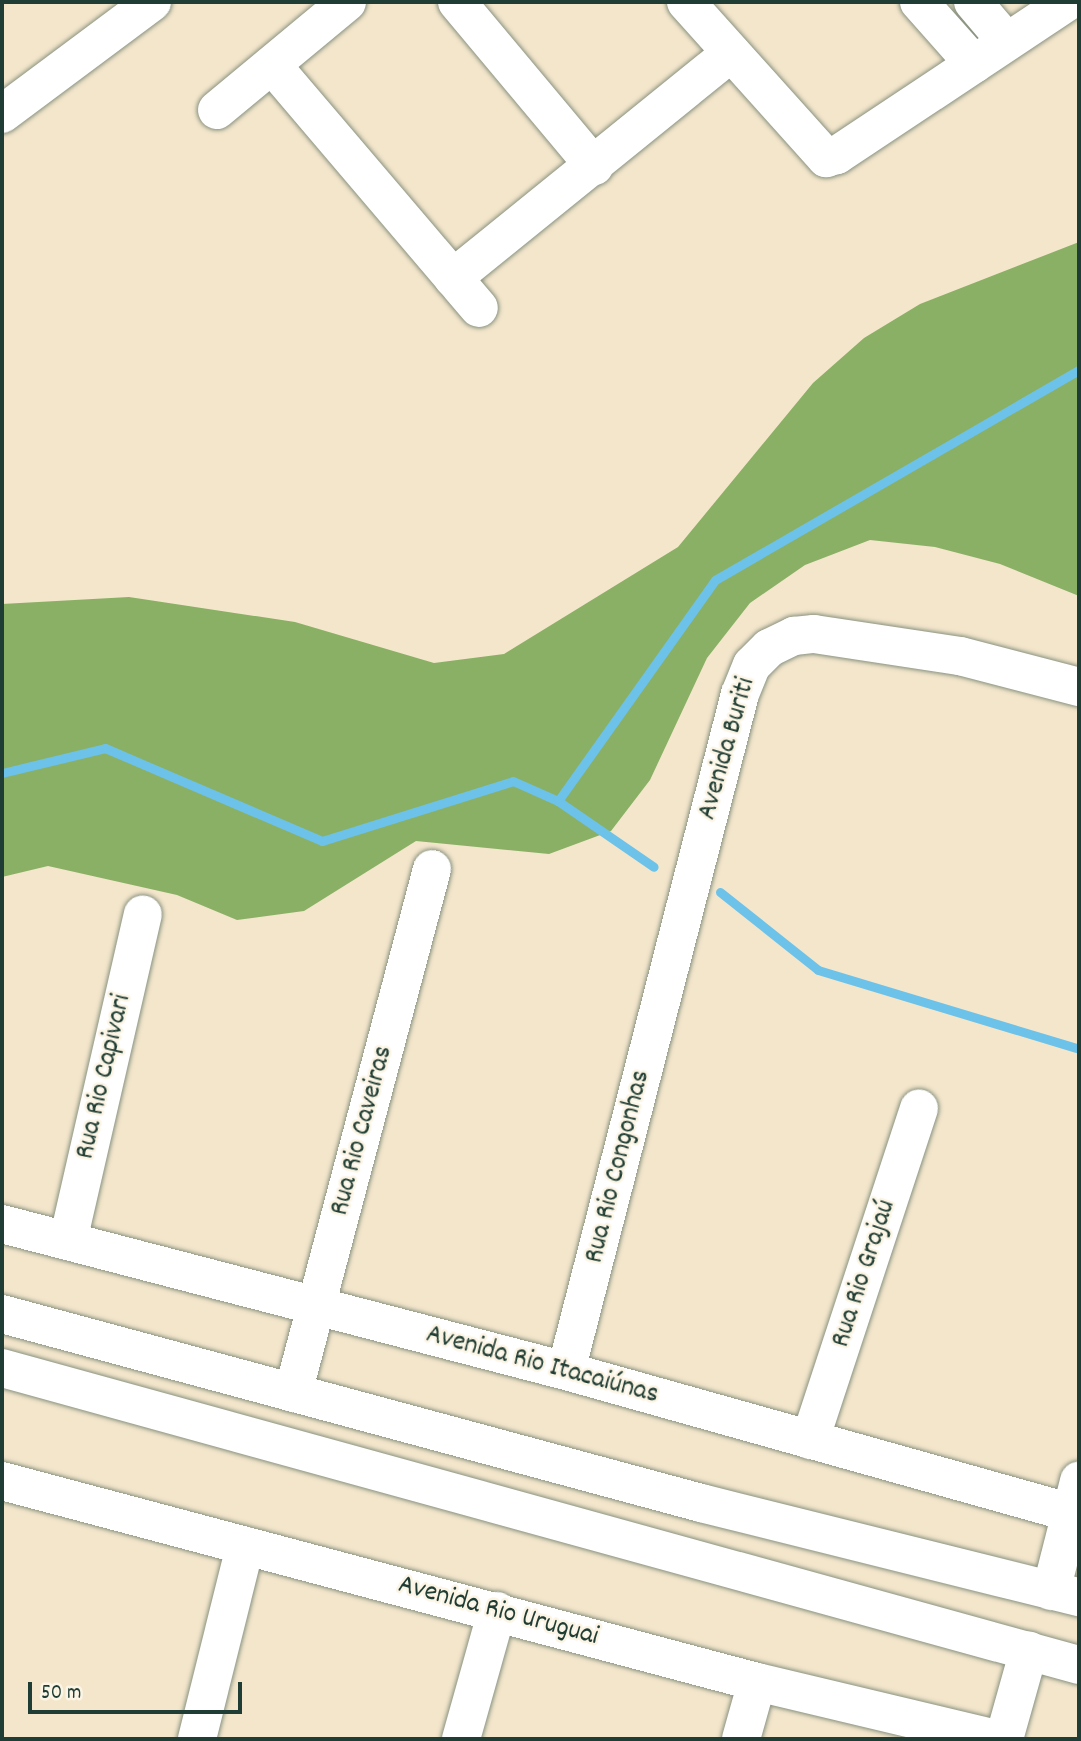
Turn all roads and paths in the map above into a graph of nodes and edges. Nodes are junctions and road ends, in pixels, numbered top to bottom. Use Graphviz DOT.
graph roads {
  1 [pos="152,2"];
  2 [pos="346,2"];
  3 [pos="457,2"];
  4 [pos="687,2"];
  5 [pos="919,2"];
  6 [pos="973,2"];
  7 [pos="1068,2"];
  8 [pos="1007,42"];
  9 [pos="731,53"];
  10 [pos="974,64"];
  11 [pos="272,65"];
  12 [pos="217,110"];
  13 [pos="2,114"];
  14 [pos="594,166"];
  15 [pos="453,278"];
  16 [pos="479,308"];
  17 [pos="1079,687"];
  18 [pos="432,869"];
  19 [pos="143,914"];
  20 [pos="670,962"];
  21 [pos="919,1108"];
  22 [pos="2,1224"];
  23 [pos="68,1241"];
  24 [pos="317,1307"];
  25 [pos="2,1314"];
  26 [pos="2,1368"];
  27 [pos="566,1371"];
  28 [pos="293,1393"];
  29 [pos="810,1440"];
  30 [pos="2,1480"];
  31 [pos="1076,1503"];
  32 [pos="245,1546"];
  33 [pos="1065,1594"];
  34 [pos="496,1611"];
  35 [pos="1029,1650"];
  36 [pos="1079,1665"];
  37 [pos="757,1682"];
  38 [pos="197,1739"];
  39 [pos="461,1739"];
  40 [pos="741,1739"];
  41 [pos="996,1739"];
  42 [pos="1004,1739"];
  1 -- 13 [label="street"];
  2 -- 11 [label="street"];
  3 -- 14 [label="street"];
  4 -- 9 [label="street"];
  5 -- 10 [label="street"];
  6 -- 8 [label="street"];
  7 -- 8 [label="street"];
  8 -- 10 [label="street"];
  9 -- 10 [label="street"];
  9 -- 14 [label="street"];
  11 -- 12 [label="street"];
  11 -- 15 [label="street"];
  14 -- 15 [label="street"];
  15 -- 16 [label="street"];
  17 -- 20 [label="street, Avenida Buriti"];
  18 -- 24 [label="street, Rua Rio Caveiras"];
  19 -- 23 [label="street, Rua Rio Capivari"];
  20 -- 27 [label="street, Rua Rio Congonhas"];
  21 -- 29 [label="street, Rua Rio Grajaú"];
  22 -- 23 [label="street, Avenida Rio Itacaiúnas"];
  23 -- 24 [label="street, Avenida Rio Itacaiúnas"];
  24 -- 27 [label="street, Avenida Rio Itacaiúnas"];
  24 -- 28 [label="street, Rua Rio Caveiras"];
  25 -- 28 [label="street"];
  26 -- 35 [label="street"];
  27 -- 29 [label="street, Avenida Rio Itacaiúnas"];
  28 -- 33 [label="street"];
  29 -- 31 [label="street, Avenida Rio Itacaiúnas"];
  30 -- 32 [label="street, Avenida Rio Uruguai"];
  31 -- 33 [label="street"];
  32 -- 34 [label="street, Avenida Rio Uruguai"];
  32 -- 38 [label="street"];
  34 -- 37 [label="street, Avenida Rio Uruguai"];
  34 -- 39 [label="street"];
  35 -- 36 [label="street"];
  35 -- 42 [label="street"];
  37 -- 40 [label="street"];
  37 -- 41 [label="street, Avenida Rio Uruguai"];
}
